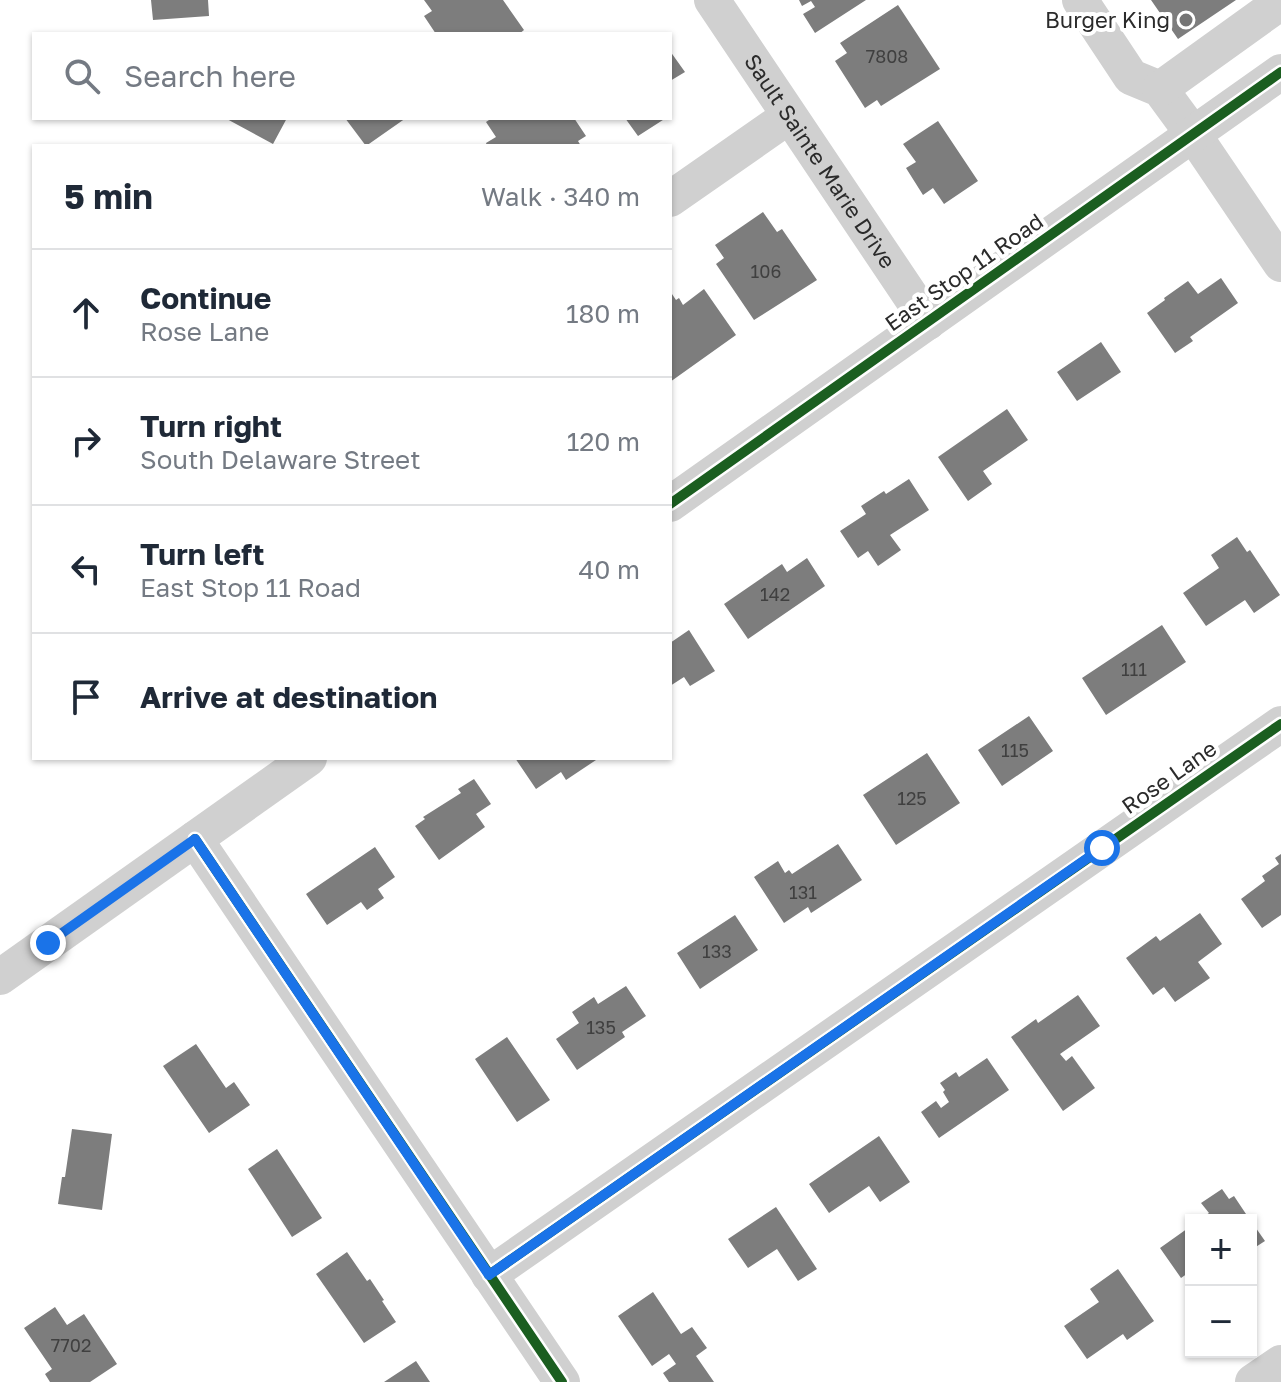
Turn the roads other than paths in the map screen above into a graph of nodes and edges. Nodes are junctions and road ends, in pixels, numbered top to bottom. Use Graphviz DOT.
graph roads {
  1 [pos="712,0"];
  2 [pos="1080,0"];
  3 [pos="1281,2"];
  4 [pos="1281,72"];
  5 [pos="1160,89"];
  6 [pos="789,116"];
  7 [pos="1193,134"];
  8 [pos="672,198"];
  9 [pos="1281,264"];
  10 [pos="928,322"];
  11 [pos="672,503"];
  12 [pos="1281,724"];
  13 [pos="306,760"];
  14 [pos="195,839"];
  15 [pos="0,977"];
  16 [pos="489,1275"];
  17 [pos="1281,1363"];
  18 [pos="562,1382"];
  19 [pos="1253,1382"];
  1 -- 6 [label="street, Sault Sainte Marie Drive"];
  2 -- 5 [label="street"];
  3 -- 5 [label="street"];
  4 -- 7 [label="street, East Stop 11 Road"];
  5 -- 7 [label="street"];
  6 -- 8 [label="street"];
  6 -- 10 [label="street, Sault Sainte Marie Drive"];
  7 -- 9 [label="street"];
  7 -- 10 [label="street, East Stop 11 Road"];
  10 -- 11 [label="street, East Stop 11 Road"];
  12 -- 16 [label="street, Rose Lane"];
  13 -- 14 [label="street"];
  14 -- 15 [label="street"];
  14 -- 16 [label="street"];
  16 -- 18 [label="street"];
  17 -- 19 [label="street"];
}
